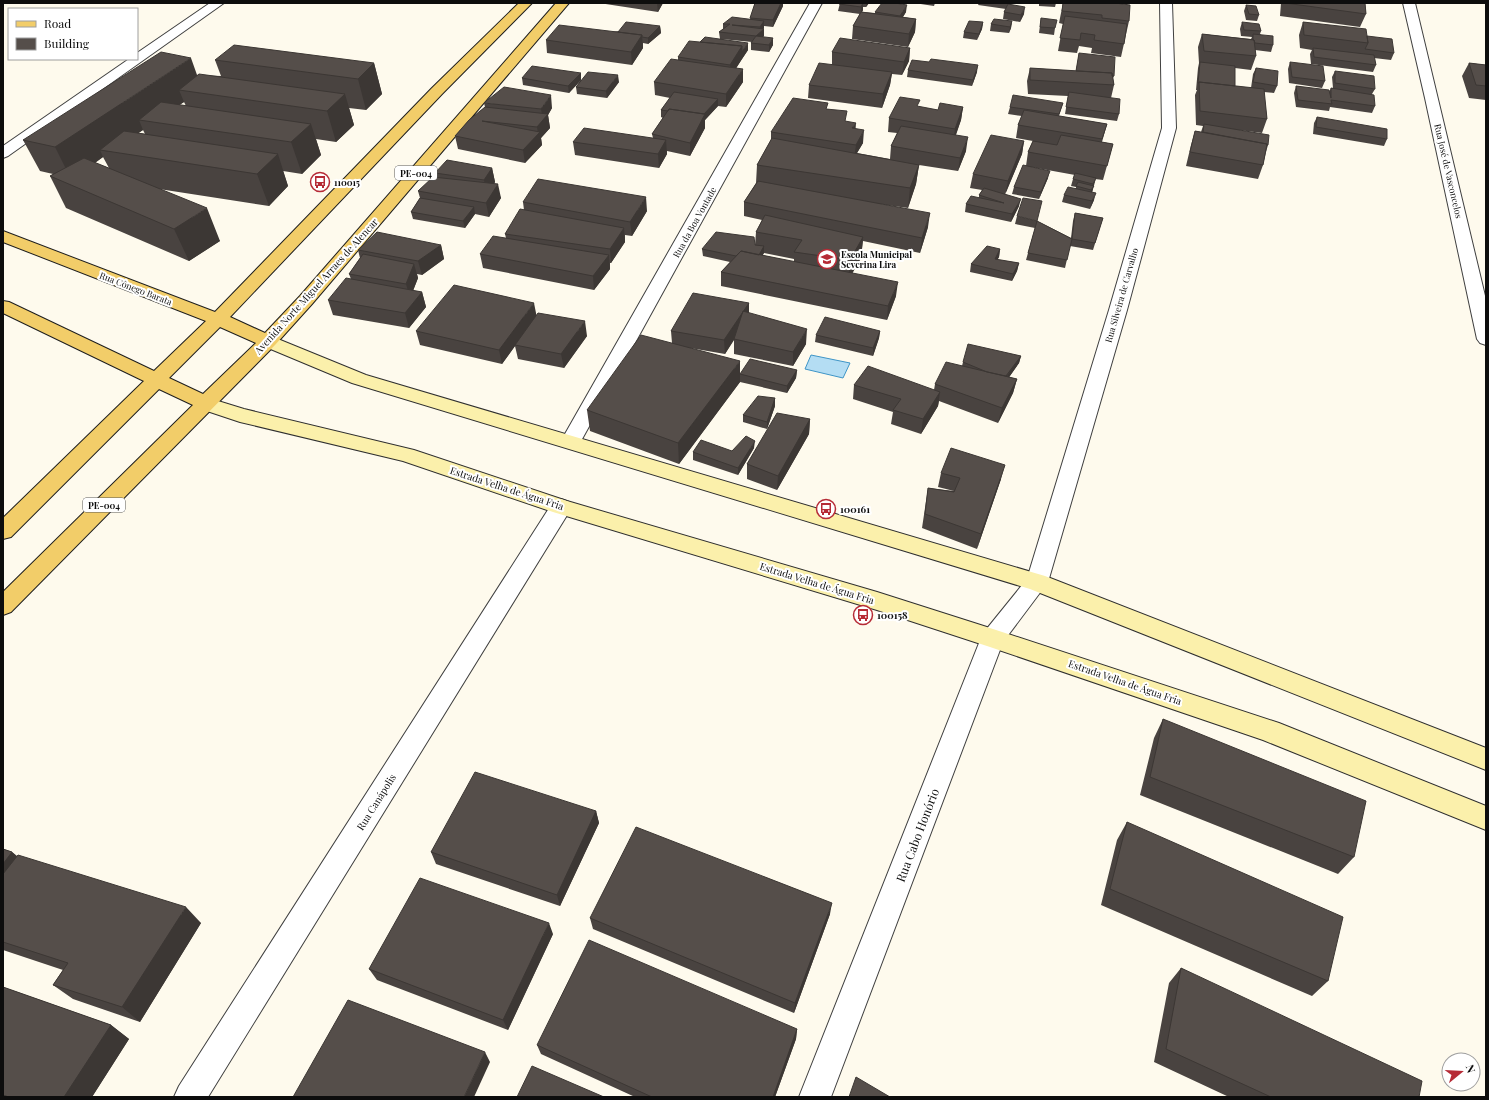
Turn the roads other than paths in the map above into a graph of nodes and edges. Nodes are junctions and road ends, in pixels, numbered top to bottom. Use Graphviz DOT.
graph roads {
  1 [pos="218,3"];
  2 [pos="526,3"];
  3 [pos="563,3"];
  4 [pos="816,3"];
  5 [pos="1166,3"];
  6 [pos="1409,3"];
  7 [pos="138,59"];
  8 [pos="136,60"];
  9 [pos="3,153"];
  10 [pos="3,236"];
  11 [pos="3,306"];
  12 [pos="218,320"];
  13 [pos="1486,339"];
  14 [pos="268,341"];
  15 [pos="157,380"];
  16 [pos="205,403"];
  17 [pos="571,441"];
  18 [pos="561,507"];
  19 [pos="3,531"];
  20 [pos="1037,582"];
  21 [pos="3,606"];
  22 [pos="993,638"];
  23 [pos="1486,759"];
  24 [pos="1486,818"];
  25 [pos="190,1097"];
  26 [pos="816,1097"];
  1 -- 7 [label="street"];
  2 -- 12 [label="main road"];
  3 -- 14 [label="main road, Avenida Norte Miguel Arraes de Alencar / PE-004"];
  4 -- 17 [label="street, Rua da Boa Vontade"];
  5 -- 20 [label="street, Rua Silveira de Carvalho"];
  6 -- 13 [label="street, Rua José de Vasconcelos"];
  8 -- 9 [label="street"];
  10 -- 12 [label="main road, Rua Cônego Barata"];
  11 -- 15 [label="main road"];
  12 -- 14 [label="main road, Rua Cônego Barata"];
  12 -- 15 [label="main road"];
  14 -- 16 [label="main road, Avenida Norte Miguel Arraes de Alencar / PE-004"];
  14 -- 17 [label="main road"];
  15 -- 16 [label="main road"];
  15 -- 19 [label="main road"];
  16 -- 18 [label="main road, Estrada Velha de Água Fria"];
  16 -- 21 [label="main road, Avenida Norte Miguel Arraes de Alencar / PE-004"];
  17 -- 20 [label="main road"];
  18 -- 22 [label="main road, Estrada Velha de Água Fria"];
  18 -- 25 [label="street, Rua Canápolis"];
  20 -- 22 [label="street, Rua Cabo Honório"];
  20 -- 23 [label="main road"];
  22 -- 24 [label="main road, Estrada Velha de Água Fria"];
  22 -- 26 [label="street, Rua Cabo Honório"];
}
